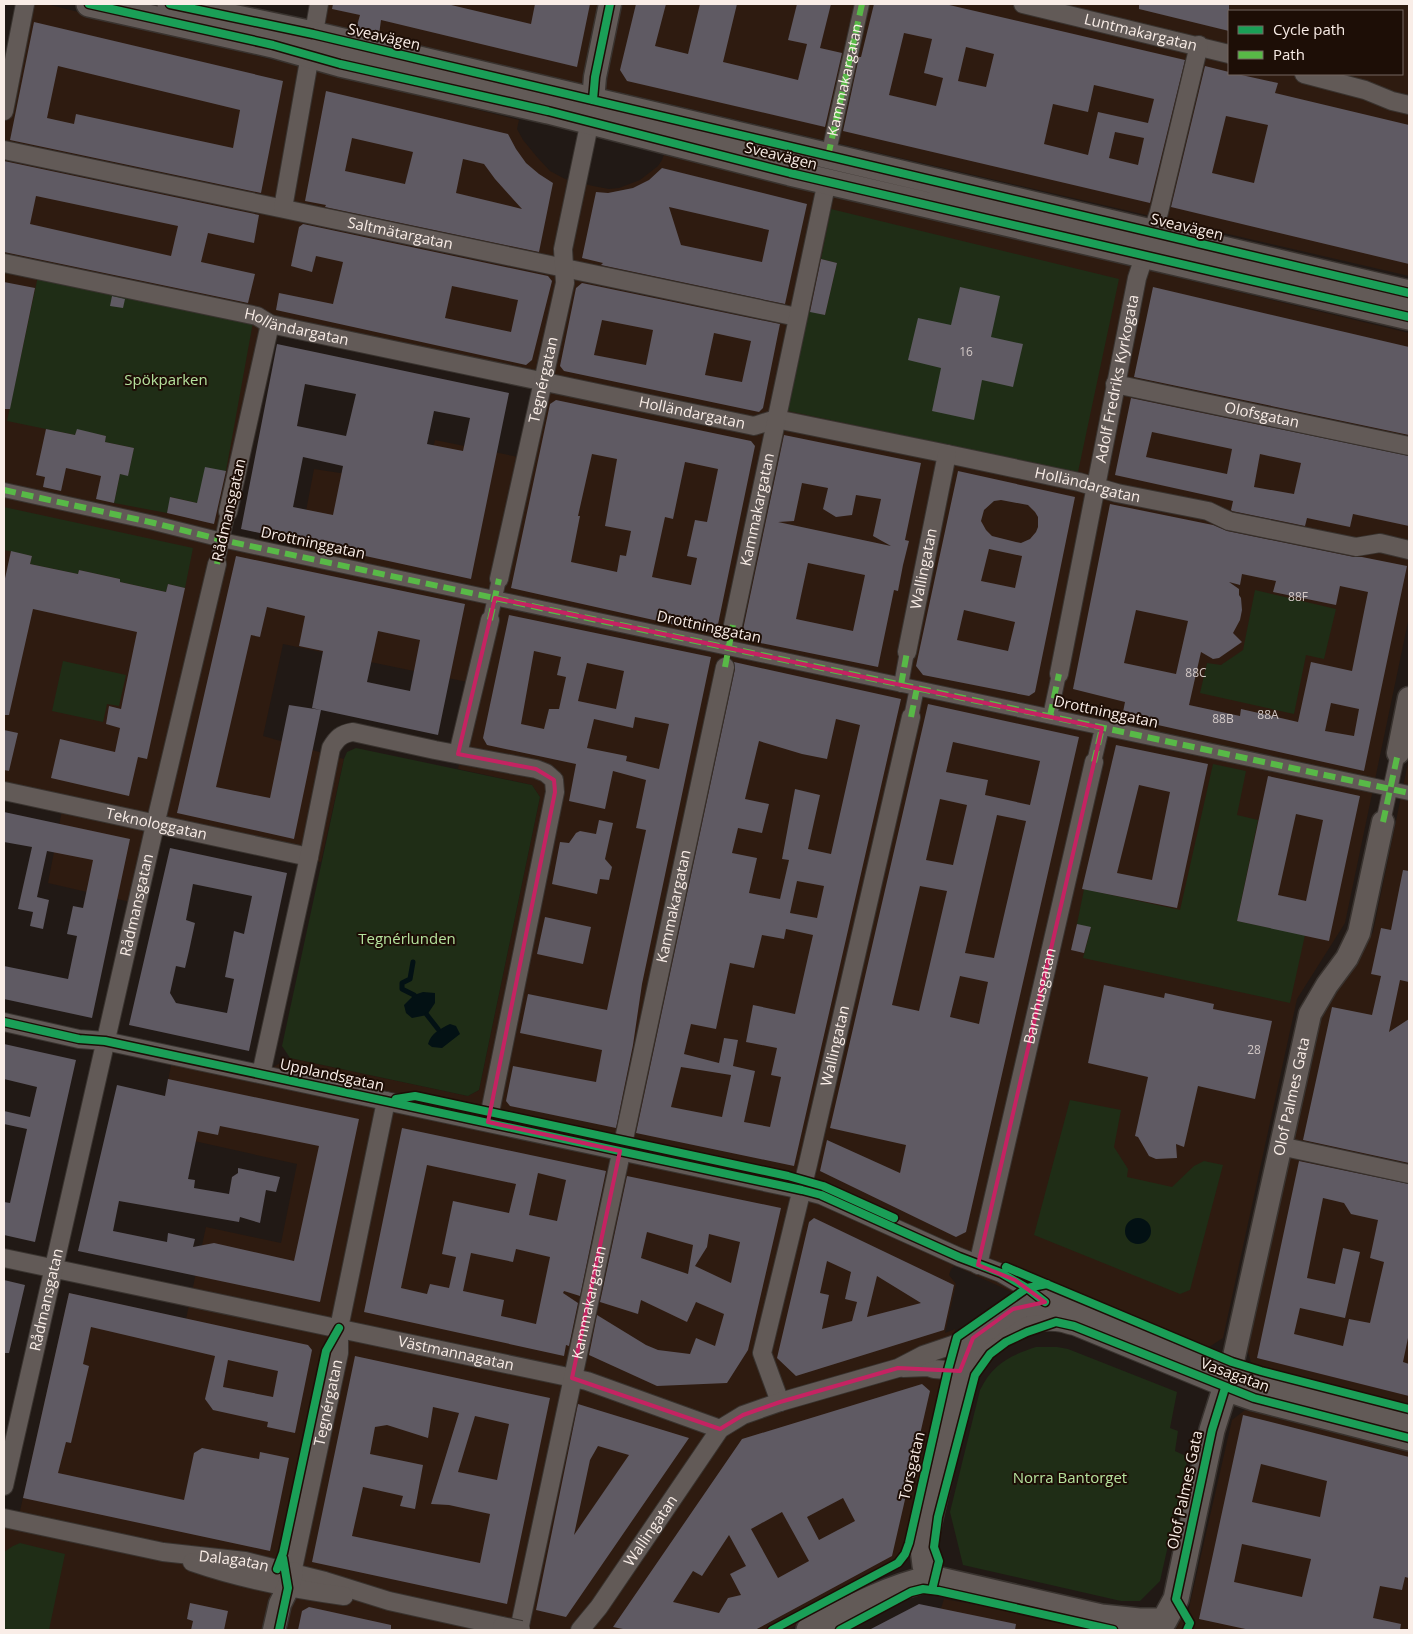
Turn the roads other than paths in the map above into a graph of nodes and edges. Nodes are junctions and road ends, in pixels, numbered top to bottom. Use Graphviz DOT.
graph roads {
  1 [pos="25,4"];
  2 [pos="89,4"];
  3 [pos="170,4"];
  4 [pos="319,4"];
  5 [pos="610,4"];
  6 [pos="862,4"];
  7 [pos="1023,4"];
  8 [pos="312,45"];
  9 [pos="1199,45"];
  10 [pos="1228,54"];
  11 [pos="1308,75"];
  12 [pos="1409,105"];
  13 [pos="4,110"];
  14 [pos="592,111"];
  15 [pos="4,150"];
  16 [pos="828,156"];
  17 [pos="827,182"];
  18 [pos="283,208"];
  19 [pos="1148,244"];
  20 [pos="4,263"];
  21 [pos="565,268"];
  22 [pos="1409,294"];
  23 [pos="797,317"];
  24 [pos="1409,317"];
  25 [pos="270,324"];
  26 [pos="543,381"];
  27 [pos="1116,384"];
  28 [pos="776,419"];
  29 [pos="1409,446"];
  30 [pos="947,454"];
  31 [pos="1094,487"];
  32 [pos="4,490"];
  33 [pos="228,512"];
  34 [pos="222,540"];
  35 [pos="1409,550"];
  36 [pos="217,564"];
  37 [pos="499,579"];
  38 [pos="495,598"];
  39 [pos="490,620"];
  40 [pos="733,625"];
  41 [pos="728,648"];
  42 [pos="907,652"];
  43 [pos="724,667"];
  44 [pos="1059,674"];
  45 [pos="901,684"];
  46 [pos="917,688"];
  47 [pos="1409,698"];
  48 [pos="1050,716"];
  49 [pos="911,717"];
  50 [pos="1102,728"];
  51 [pos="1398,753"];
  52 [pos="458,754"];
  53 [pos="1094,762"];
  54 [pos="1390,789"];
  55 [pos="4,792"];
  56 [pos="1409,793"];
  57 [pos="1383,822"];
  58 [pos="155,824"];
  59 [pos="309,857"];
  60 [pos="4,1022"];
  61 [pos="105,1041"];
  62 [pos="261,1074"];
  63 [pos="386,1101"];
  64 [pos="488,1122"];
  65 [pos="1280,1146"];
  66 [pos="620,1151"];
  67 [pos="1409,1174"];
  68 [pos="802,1190"];
  69 [pos="4,1258"];
  70 [pos="978,1265"];
  71 [pos="54,1268"];
  72 [pos="1045,1302"];
  73 [pos="339,1328"];
  74 [pos="973,1338"];
  75 [pos="898,1368"];
  76 [pos="960,1371"];
  77 [pos="572,1378"];
  78 [pos="1228,1379"];
  79 [pos="780,1402"];
  80 [pos="1409,1418"];
  81 [pos="720,1429"];
  82 [pos="1409,1438"];
  83 [pos="4,1486"];
  84 [pos="4,1518"];
  85 [pos="923,1548"];
  86 [pos="163,1552"];
  87 [pos="282,1578"];
  88 [pos="931,1578"];
  89 [pos="876,1596"];
  90 [pos="1168,1625"];
  91 [pos="514,1629"];
  92 [pos="259,1630"];
  93 [pos="274,1630"];
  94 [pos="285,1630"];
  95 [pos="580,1630"];
  96 [pos="809,1630"];
  1 -- 13 [label="street"];
  2 -- 8 [label="main road, Sveavägen"];
  3 -- 8 [label="main road, Sveavägen"];
  4 -- 8 [label="street"];
  5 -- 14 [label="street, Tegnérgatan"];
  6 -- 16 [label="street, Kammakargatan"];
  7 -- 9 [label="street, Luntmakargatan"];
  8 -- 14 [label="main road, Sveavägen"];
  8 -- 18 [label="street"];
  9 -- 10 [label="street, Luntmakargatan"];
  9 -- 19 [label="street, Adolf Fredriks Kyrkogata"];
  11 -- 12 [label="street"];
  14 -- 16 [label="main road, Sveavägen"];
  14 -- 17 [label="main road, Sveavägen"];
  14 -- 21 [label="street, Tegnérgatan"];
  15 -- 18 [label="street, Saltmätargatan"];
  16 -- 19 [label="main road, Sveavägen"];
  17 -- 19 [label="main road, Sveavägen"];
  17 -- 23 [label="street, Kammakargatan"];
  18 -- 21 [label="street, Saltmätargatan"];
  19 -- 22 [label="main road, Sveavägen"];
  19 -- 24 [label="main road, Sveavägen"];
  19 -- 27 [label="street, Adolf Fredriks Kyrkogata"];
  20 -- 25 [label="street, Holländargatan"];
  21 -- 23 [label="street, Saltmätargatan"];
  21 -- 26 [label="street, Tegnérgatan"];
  23 -- 28 [label="street, Kammakargatan"];
  25 -- 26 [label="street, Holländargatan"];
  25 -- 33 [label="street, Rådmansgatan"];
  26 -- 28 [label="street, Holländargatan"];
  26 -- 37 [label="street, Tegnérgatan"];
  27 -- 29 [label="street, Olofsgatan"];
  27 -- 31 [label="street, Adolf Fredriks Kyrkogata"];
  28 -- 30 [label="street, Holländargatan"];
  28 -- 40 [label="street, Kammakargatan"];
  30 -- 31 [label="street, Holländargatan"];
  30 -- 42 [label="street, Wallingatan"];
  31 -- 35 [label="street, Holländargatan"];
  31 -- 44 [label="street, Adolf Fredriks Kyrkogata"];
  32 -- 34 [label="street, Drottninggatan"];
  33 -- 34 [label="street, Rådmansgatan"];
  34 -- 36 [label="street, Rådmansgatan"];
  34 -- 38 [label="street, Drottninggatan"];
  36 -- 58 [label="street, Rådmansgatan"];
  37 -- 38 [label="street, Tegnérgatan"];
  38 -- 39 [label="street, Tegnérgatan"];
  38 -- 41 [label="street, Drottninggatan"];
  39 -- 52 [label="street, Tegnérgatan"];
  40 -- 41 [label="street, Kammakargatan"];
  41 -- 43 [label="street, Kammakargatan"];
  41 -- 45 [label="street, Drottninggatan"];
  42 -- 45 [label="street, Wallingatan"];
  43 -- 66 [label="street, Kammakargatan"];
  44 -- 48 [label="street, Adolf Fredriks Kyrkogata"];
  45 -- 46 [label="street, Drottninggatan"];
  46 -- 48 [label="street, Drottninggatan"];
  46 -- 49 [label="street, Wallingatan"];
  47 -- 51 [label="street, Olof Palmes Gata"];
  48 -- 50 [label="street, Drottninggatan"];
  49 -- 68 [label="street, Wallingatan"];
  50 -- 53 [label="street, Barnhusgatan"];
  50 -- 54 [label="street, Drottninggatan"];
  51 -- 54 [label="street, Olof Palmes Gata"];
  52 -- 59 [label="street"];
  52 -- 64 [label="street"];
  53 -- 70 [label="street, Barnhusgatan"];
  54 -- 56 [label="street, Drottninggatan"];
  54 -- 57 [label="street, Olof Palmes Gata"];
  55 -- 58 [label="street, Teknologgatan"];
  57 -- 65 [label="street, Olof Palmes Gata"];
  58 -- 59 [label="street, Teknologgatan"];
  58 -- 61 [label="street, Rådmansgatan"];
  59 -- 62 [label="street"];
  60 -- 61 [label="street, Upplandsgatan"];
  61 -- 62 [label="street, Upplandsgatan"];
  61 -- 71 [label="street, Rådmansgatan"];
  62 -- 63 [label="street, Upplandsgatan"];
  63 -- 64 [label="street, Upplandsgatan"];
  63 -- 73 [label="street, Tegnérgatan"];
  64 -- 66 [label="street, Upplandsgatan"];
  65 -- 67 [label="street"];
  65 -- 78 [label="street, Olof Palmes Gata"];
  66 -- 68 [label="street, Upplandsgatan"];
  66 -- 77 [label="street, Kammakargatan"];
  68 -- 70 [label="street, Upplandsgatan"];
  68 -- 79 [label="street, Wallingatan"];
  69 -- 71 [label="street, Västmannagatan"];
  70 -- 72 [label="street, Upplandsgatan"];
  71 -- 73 [label="street, Västmannagatan"];
  71 -- 83 [label="street, Rådmansgatan"];
  72 -- 74 [label="main road, Vasagatan"];
  72 -- 78 [label="main road, Vasagatan"];
  73 -- 77 [label="street, Västmannagatan"];
  73 -- 87 [label="street, Tegnérgatan"];
  74 -- 75 [label="street"];
  74 -- 76 [label="main road, Vasagatan"];
  75 -- 76 [label="street"];
  75 -- 79 [label="street"];
  76 -- 78 [label="street, Vasagatan"];
  76 -- 85 [label="main road"];
  77 -- 81 [label="street, Västmannagatan"];
  77 -- 91 [label="street, Kammakargatan"];
  78 -- 80 [label="main road, Vasagatan"];
  78 -- 82 [label="main road, Vasagatan"];
  78 -- 90 [label="main road, Olof Palmes Gata"];
  79 -- 81 [label="street"];
  81 -- 95 [label="street, Wallingatan"];
  84 -- 86 [label="street, Dalagatan"];
  85 -- 88 [label="main road"];
  85 -- 89 [label="main road"];
  86 -- 87 [label="street, Dalagatan"];
  86 -- 87 [label="street, Dalagatan"];
  87 -- 91 [label="street, Dalagatan"];
  87 -- 92 [label="street, Tegnérgatan"];
  87 -- 93 [label="street, Tegnérgatan"];
  87 -- 94 [label="street, Tegnérgatan"];
  88 -- 89 [label="main road"];
  88 -- 90 [label="main road"];
  89 -- 96 [label="main road"];
}
